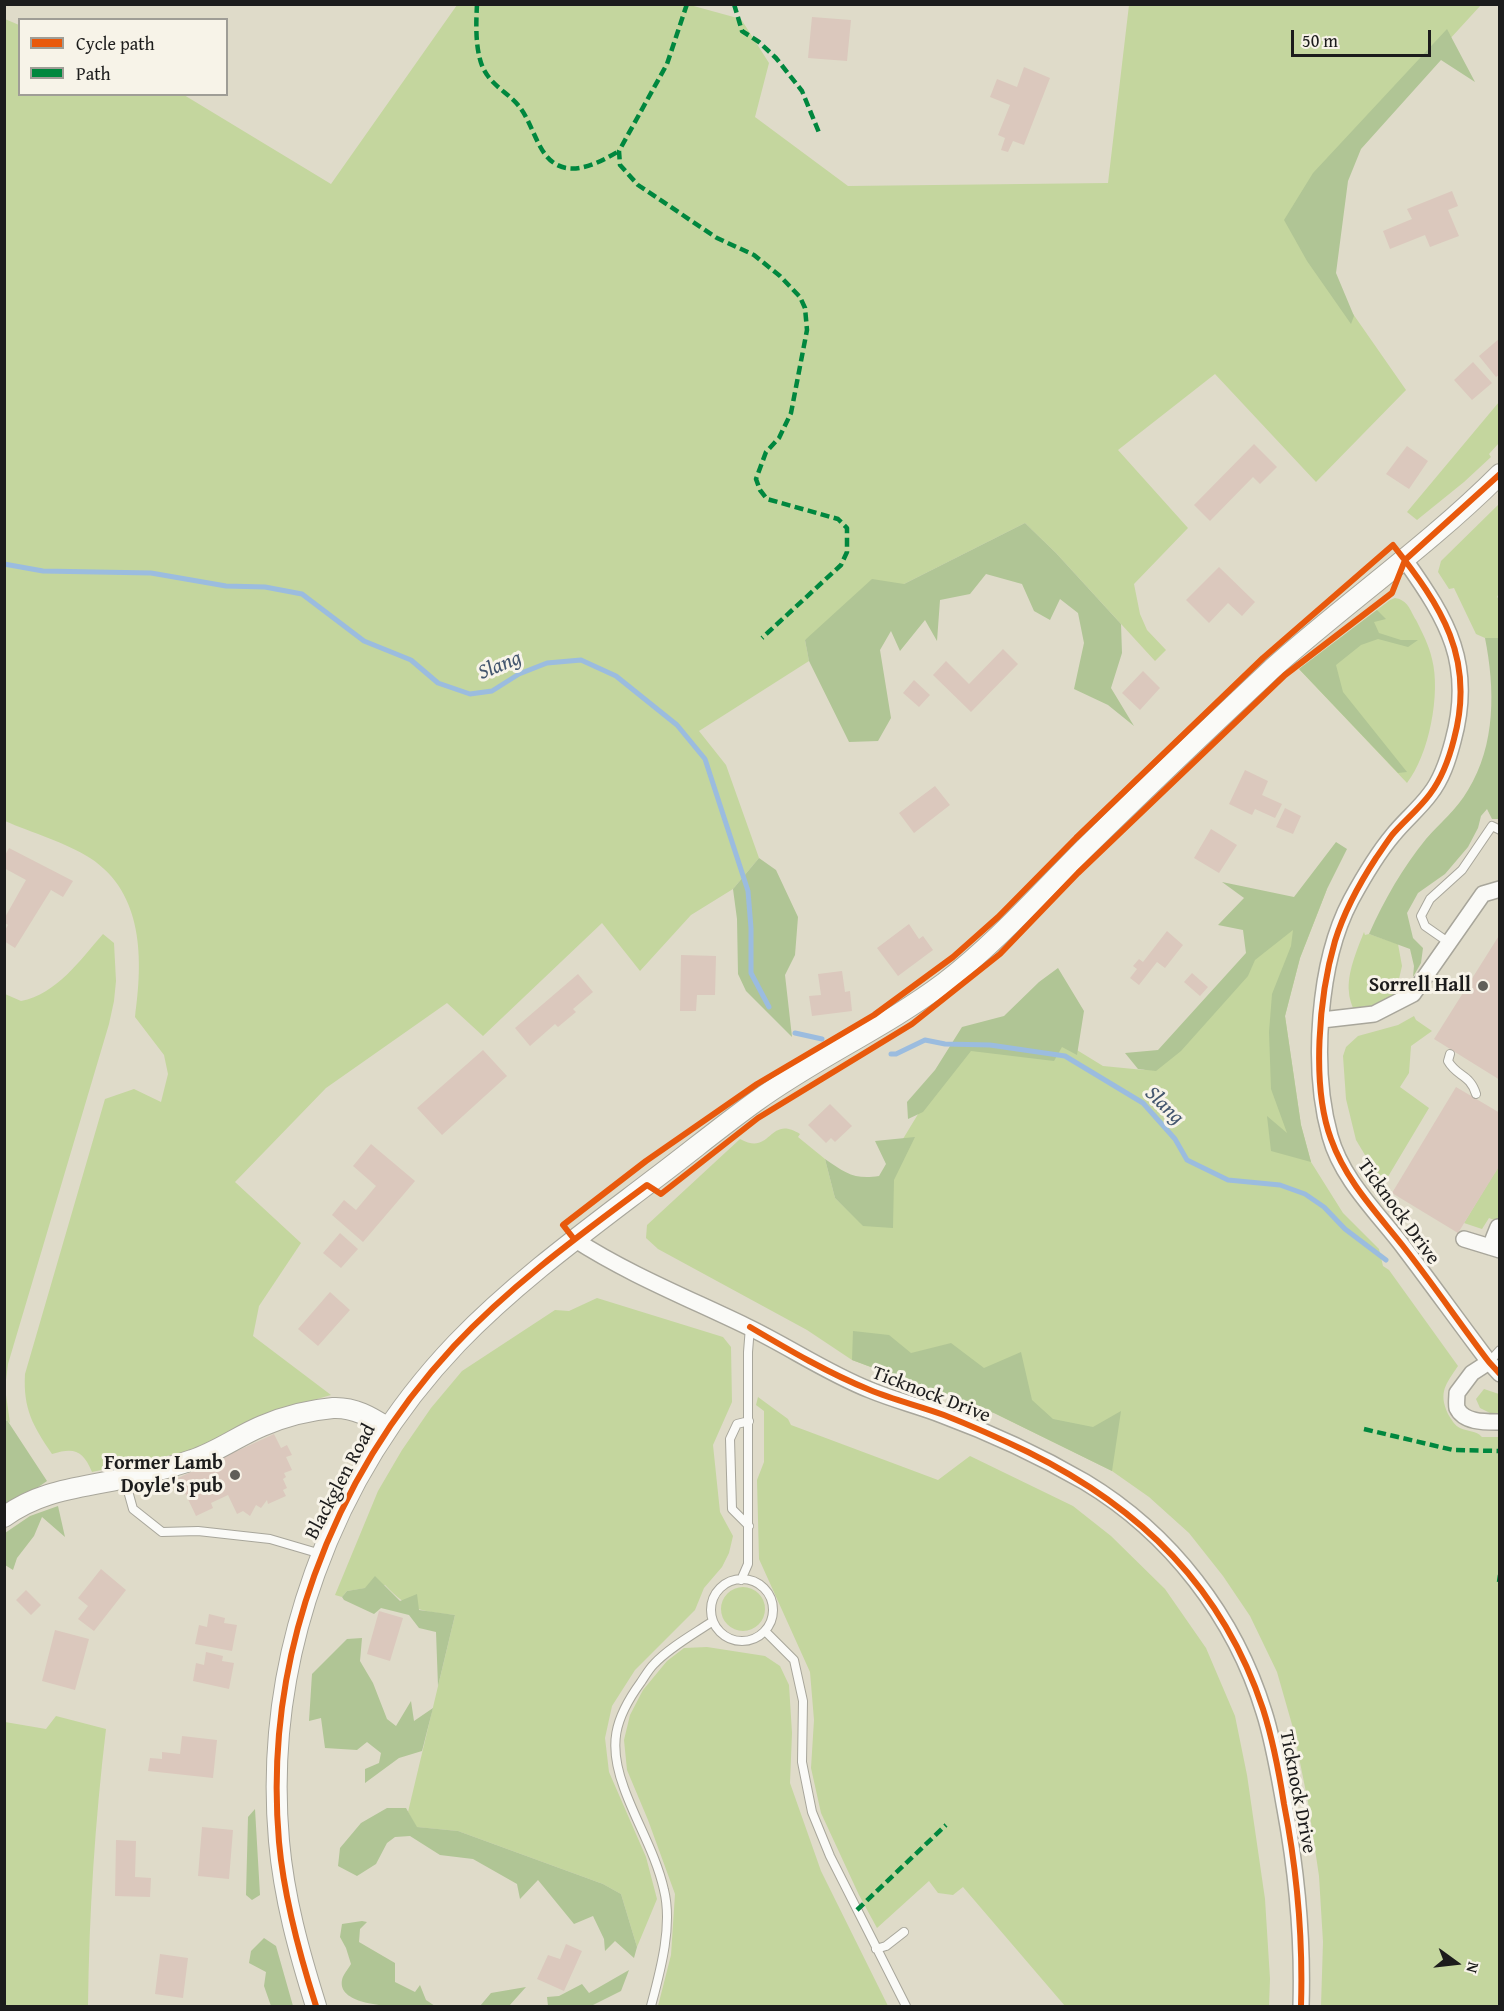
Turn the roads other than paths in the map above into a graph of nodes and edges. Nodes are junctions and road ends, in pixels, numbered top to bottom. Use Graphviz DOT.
graph roads {
  1 [pos="1500,474"];
  2 [pos="1405,560"];
  3 [pos="1500,830"];
  4 [pos="1500,888"];
  5 [pos="1448,942"];
  6 [pos="1322,1020"];
  7 [pos="1450,1054"];
  8 [pos="1476,1094"];
  9 [pos="1498,1227"];
  10 [pos="574,1239"];
  11 [pos="1464,1239"];
  12 [pos="1495,1249"];
  13 [pos="750,1328"];
  14 [pos="1500,1350"];
  15 [pos="1489,1362"];
  16 [pos="1500,1374"];
  17 [pos="749,1421"];
  18 [pos="1500,1422"];
  19 [pos="388,1428"];
  20 [pos="125,1478"];
  21 [pos="4,1517"];
  22 [pos="749,1526"];
  23 [pos="321,1554"];
  24 [pos="741,1580"];
  25 [pos="713,1621"];
  26 [pos="765,1631"];
  27 [pos="904,1932"];
  28 [pos="876,1949"];
  29 [pos="316,2007"];
  30 [pos="651,2007"];
  31 [pos="906,2007"];
  32 [pos="1300,2007"];
  1 -- 2 [label="street, Blackglen Road"];
  2 -- 6 [label="street, Ticknock Drive"];
  2 -- 10 [label="street, Blackglen Road"];
  3 -- 5 [label="lane"];
  4 -- 5 [label="street"];
  5 -- 6 [label="street"];
  6 -- 15 [label="street, Ticknock Drive"];
  7 -- 8 [label="lane"];
  9 -- 12 [label="street"];
  10 -- 13 [label="street, Ticknock Drive"];
  10 -- 19 [label="street, Blackglen Road"];
  11 -- 12 [label="street"];
  13 -- 17 [label="lane"];
  13 -- 32 [label="street, Ticknock Drive"];
  14 -- 15 [label="lane"];
  15 -- 16 [label="street, Ticknock Drive"];
  15 -- 18 [label="street"];
  17 -- 22 [label="lane"];
  17 -- 22 [label="lane"];
  19 -- 20 [label="street"];
  19 -- 23 [label="street, Blackglen Road"];
  20 -- 21 [label="street"];
  20 -- 23 [label="lane"];
  22 -- 24 [label="lane"];
  23 -- 29 [label="street, Blackglen Road"];
  24 -- 25 [label="lane"];
  24 -- 26 [label="lane"];
  25 -- 26 [label="lane"];
  25 -- 30 [label="lane"];
  26 -- 28 [label="lane"];
  27 -- 28 [label="lane"];
  28 -- 31 [label="lane"];
}
